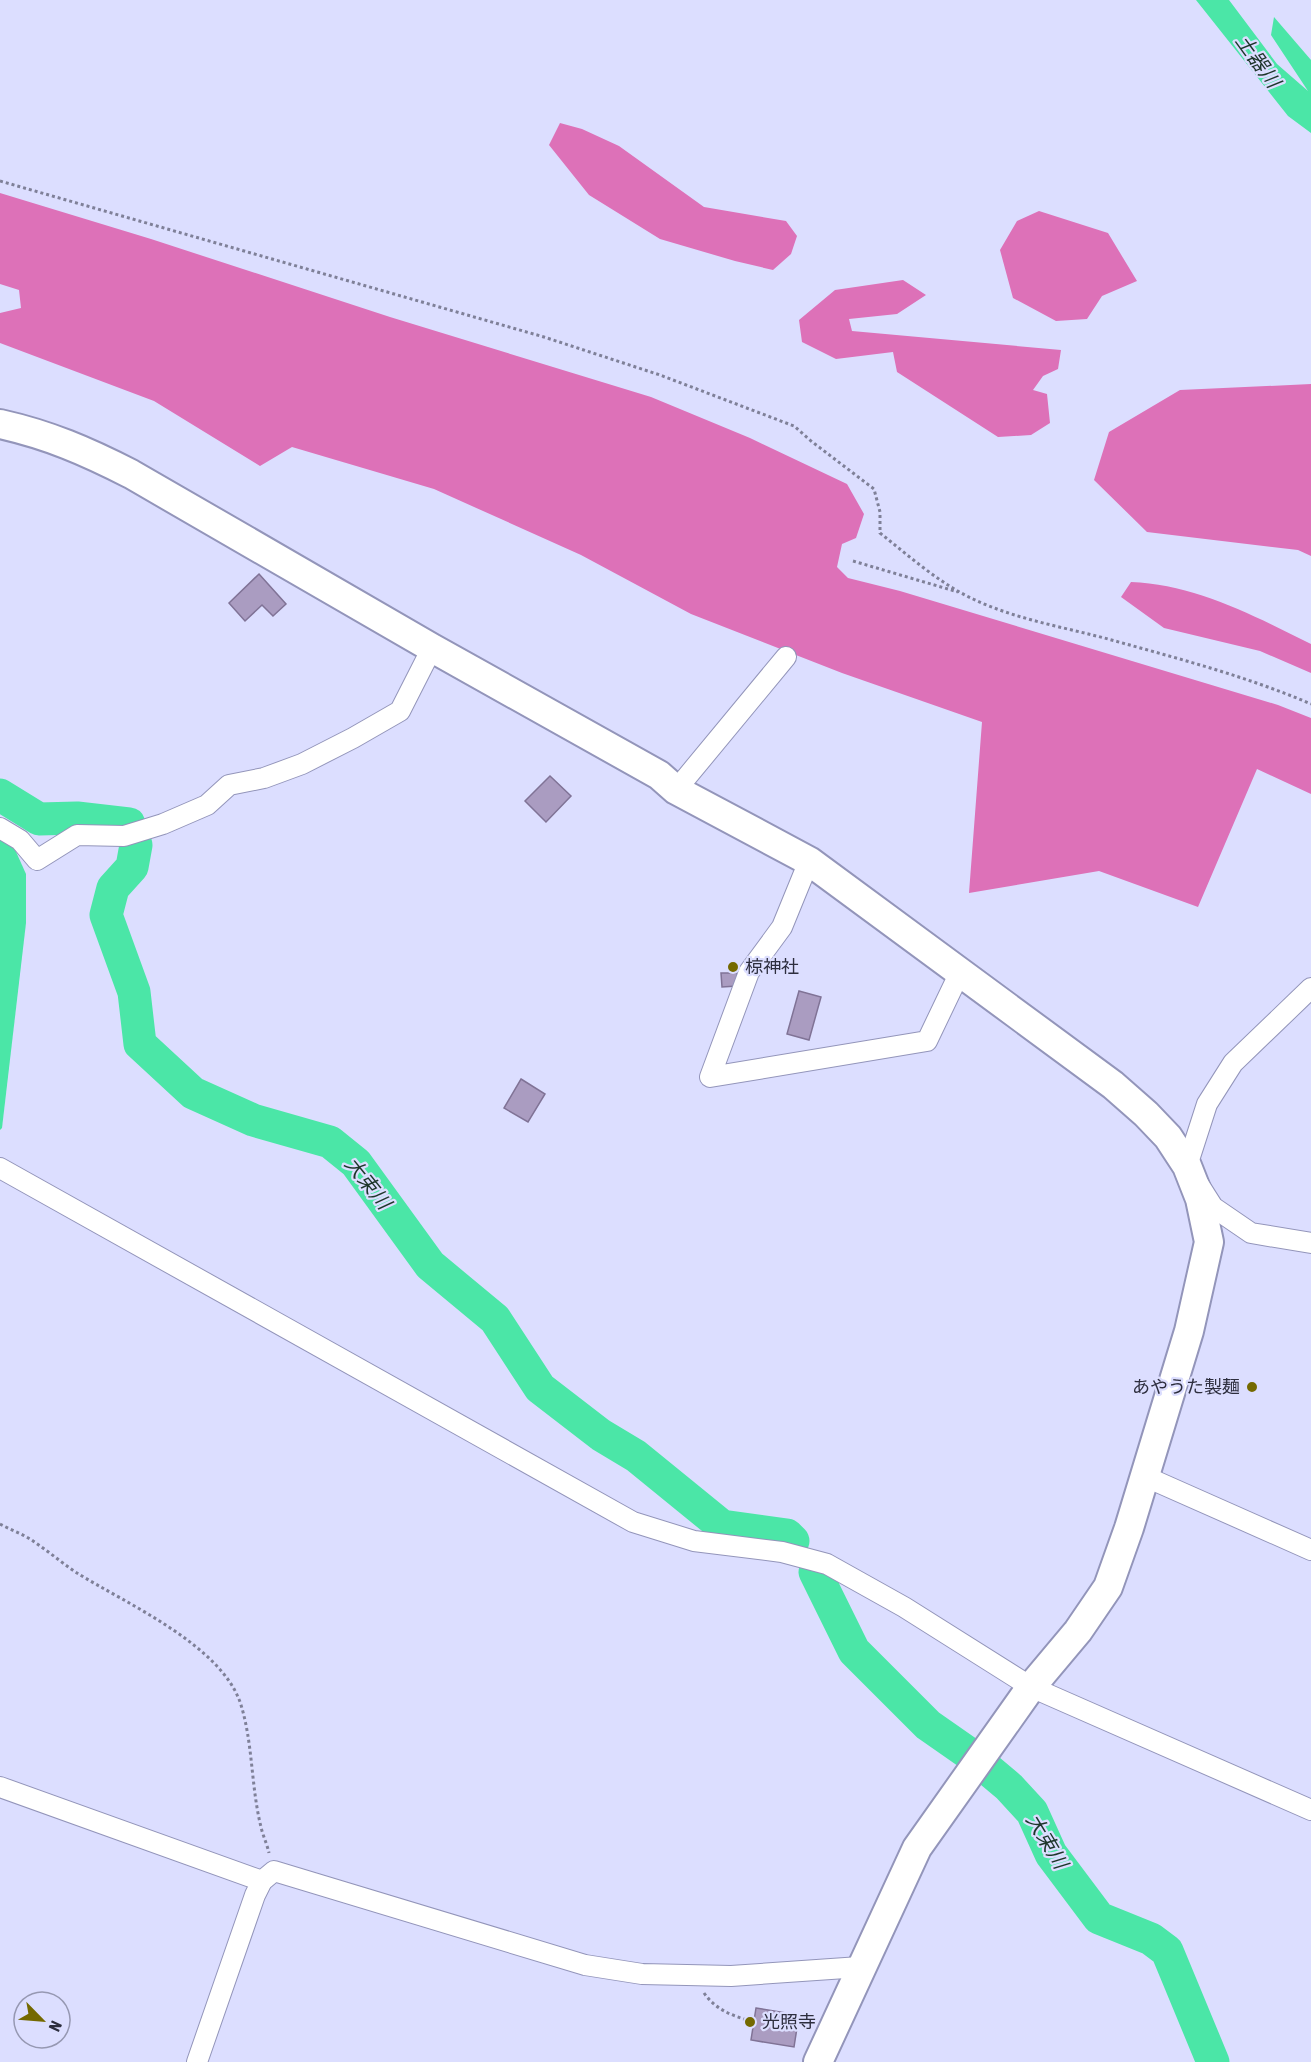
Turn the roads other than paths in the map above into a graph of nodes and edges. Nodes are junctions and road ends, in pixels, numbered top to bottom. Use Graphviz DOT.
graph roads {
  1 [pos="0,424"];
  2 [pos="432,648"];
  3 [pos="786,657"];
  4 [pos="676,790"];
  5 [pos="0,828"];
  6 [pos="809,861"];
  7 [pos="960,972"];
  8 [pos="1311,988"];
  9 [pos="1187,1166"];
  10 [pos="0,1168"];
  11 [pos="1311,1242"];
  12 [pos="1144,1476"];
  13 [pos="1311,1550"];
  14 [pos="1031,1687"];
  15 [pos="0,1787"];
  16 [pos="1311,1810"];
  17 [pos="268,1876"];
  18 [pos="860,1968"];
  19 [pos="197,2062"];
  20 [pos="818,2062"];
  1 -- 2 [label="street"];
  2 -- 4 [label="street"];
  2 -- 5 [label="street"];
  3 -- 4 [label="street"];
  4 -- 6 [label="street"];
  6 -- 7 [label="street"];
  6 -- 7 [label="street"];
  7 -- 9 [label="street"];
  8 -- 9 [label="street"];
  9 -- 11 [label="street"];
  9 -- 12 [label="street"];
  10 -- 14 [label="street"];
  12 -- 13 [label="street"];
  12 -- 14 [label="street"];
  14 -- 16 [label="street"];
  14 -- 18 [label="street"];
  15 -- 17 [label="street"];
  17 -- 18 [label="street"];
  17 -- 19 [label="street"];
  18 -- 20 [label="street"];
}
